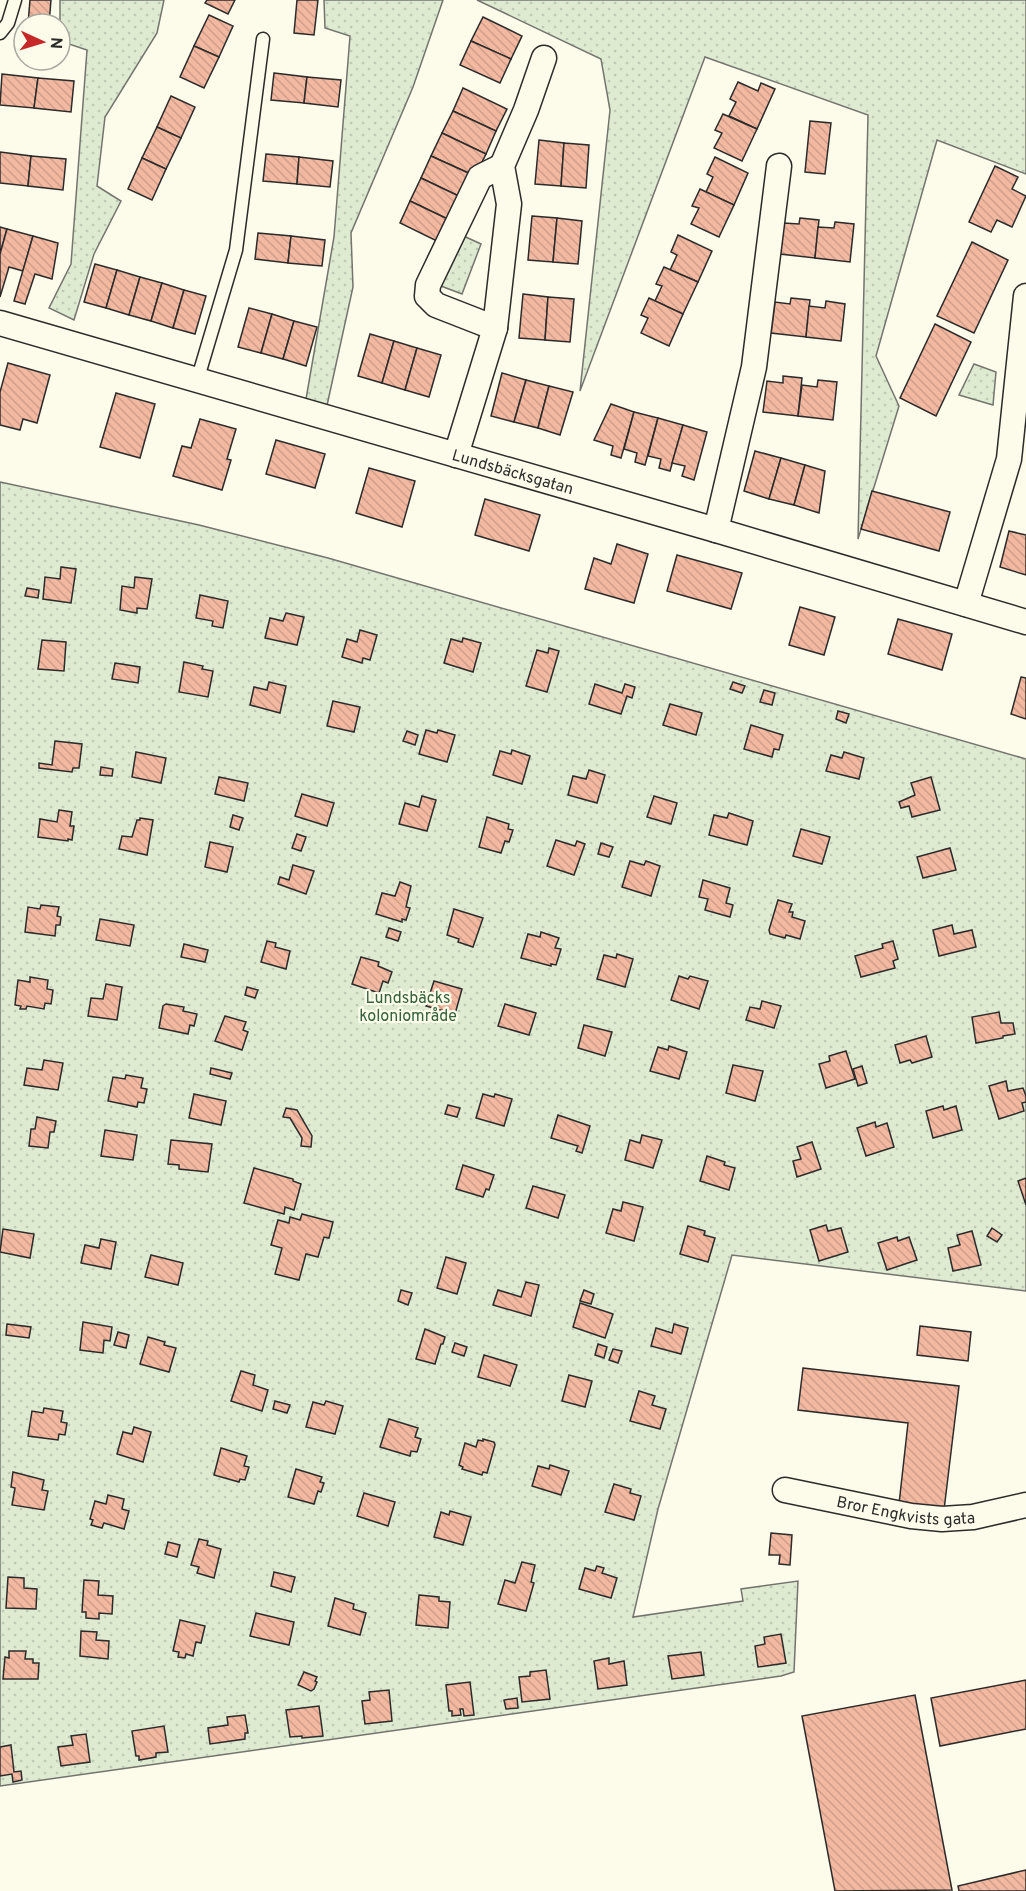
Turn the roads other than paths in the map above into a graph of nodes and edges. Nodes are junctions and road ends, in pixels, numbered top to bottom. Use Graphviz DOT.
graph roads {
  1 [pos="15,0"];
  2 [pos="0,33"];
  3 [pos="263,39"];
  4 [pos="544,58"];
  5 [pos="502,166"];
  6 [pos="779,166"];
  7 [pos="1026,296"];
  8 [pos="0,323"];
  9 [pos="495,328"];
  10 [pos="197,381"];
  11 [pos="456,455"];
  12 [pos="716,530"];
  13 [pos="966,604"];
  14 [pos="1026,622"];
  15 [pos="785,1490"];
  16 [pos="1026,1505"];
  1 -- 2 [label="lane"];
  3 -- 10 [label="lane"];
  4 -- 5 [label="street"];
  5 -- 9 [label="street"];
  5 -- 9 [label="street"];
  6 -- 12 [label="street"];
  7 -- 13 [label="street"];
  8 -- 10 [label="street, Lundsbäcksgatan"];
  9 -- 11 [label="street"];
  10 -- 11 [label="street, Lundsbäcksgatan"];
  11 -- 12 [label="street, Lundsbäcksgatan"];
  12 -- 13 [label="street, Lundsbäcksgatan"];
  13 -- 14 [label="street, Lundsbäcksgatan"];
  15 -- 16 [label="street, Bror Engkvists gata"];
}
